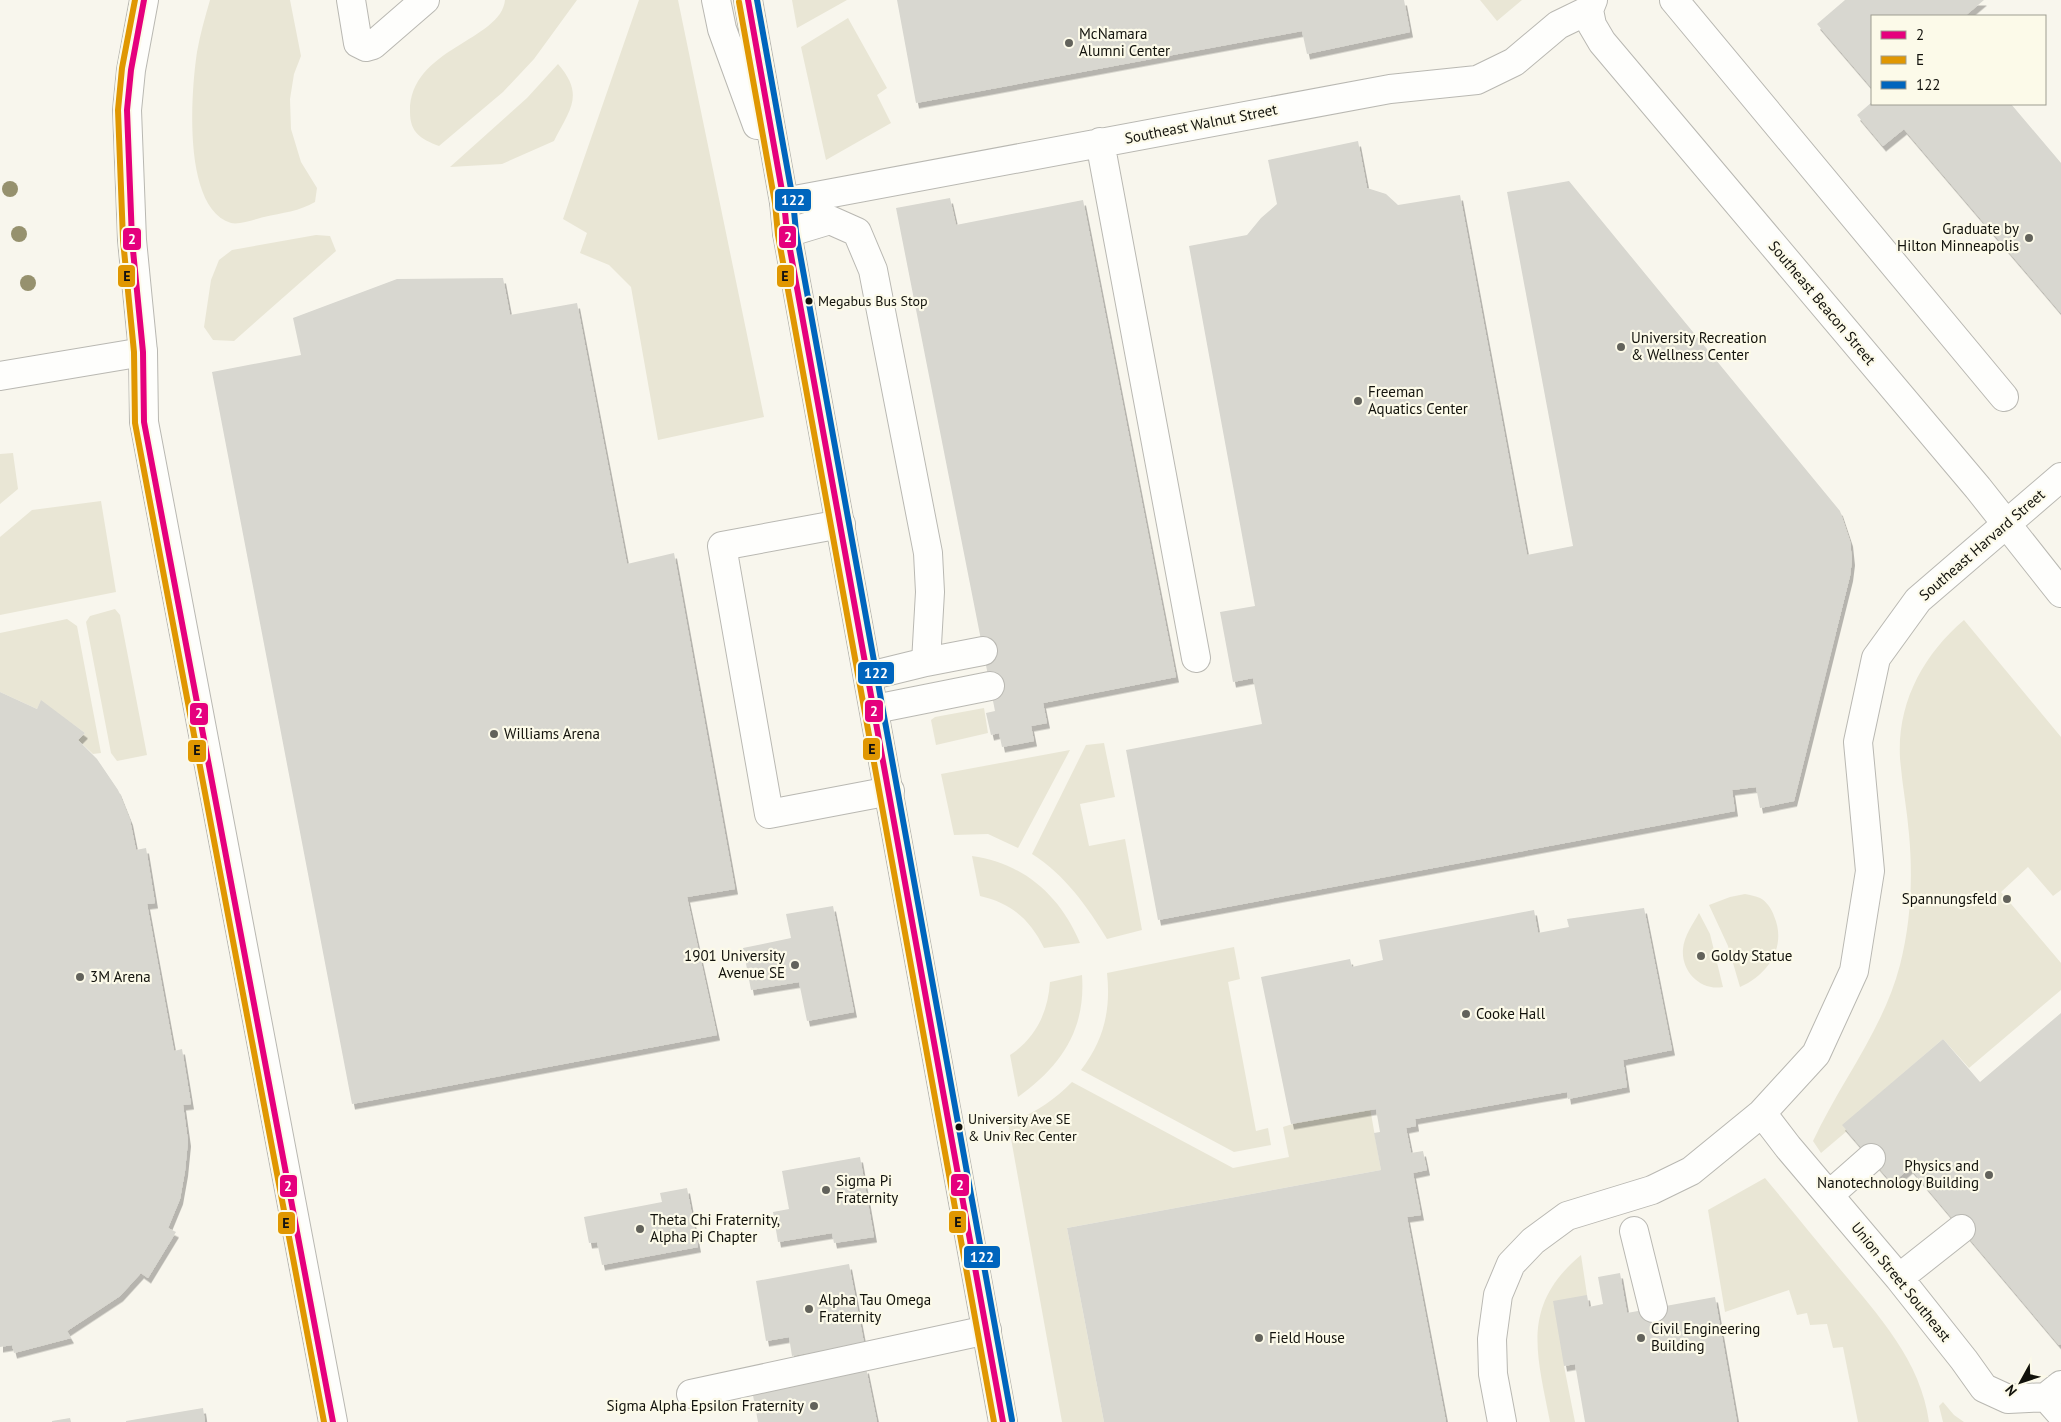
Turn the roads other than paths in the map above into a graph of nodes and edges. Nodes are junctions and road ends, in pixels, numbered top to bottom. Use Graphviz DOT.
graph roads {
  1 [pos="144,0"];
  2 [pos="351,0"];
  3 [pos="425,0"];
  4 [pos="716,0"];
  5 [pos="748,0"];
  6 [pos="1674,0"];
  7 [pos="1591,5"];
  8 [pos="1100,142"];
  9 [pos="784,202"];
  10 [pos="787,233"];
  11 [pos="143,352"];
  12 [pos="0,376"];
  13 [pos="2004,397"];
  14 [pos="2061,476"];
  15 [pos="841,524"];
  16 [pos="2005,524"];
  17 [pos="2061,593"];
  18 [pos="983,651"];
  19 [pos="1196,658"];
  20 [pos="926,662"];
  21 [pos="869,676"];
  22 [pos="990,686"];
  23 [pos="875,709"];
  24 [pos="890,791"];
  25 [pos="1762,1113"];
  26 [pos="1871,1158"];
  27 [pos="1829,1195"];
  28 [pos="1961,1229"];
  29 [pos="1634,1231"];
  30 [pos="1899,1278"];
  31 [pos="1653,1308"];
  32 [pos="987,1330"];
  33 [pos="691,1394"];
  34 [pos="2056,1398"];
  35 [pos="333,1422"];
  36 [pos="1003,1422"];
  37 [pos="1502,1422"];
  1 -- 11 [label="main road"];
  2 -- 3 [label="main road"];
  4 -- 9 [label="main road"];
  5 -- 9 [label="main road"];
  6 -- 13 [label="main road"];
  7 -- 8 [label="main road, Southeast Walnut Street"];
  7 -- 16 [label="main road, Southeast Beacon Street"];
  8 -- 9 [label="main road, Southeast Walnut Street"];
  8 -- 19 [label="main road"];
  9 -- 10 [label="main road"];
  10 -- 15 [label="main road"];
  10 -- 20 [label="main road"];
  11 -- 12 [label="main road"];
  11 -- 35 [label="main road"];
  14 -- 16 [label="main road, Southeast Harvard Street"];
  15 -- 21 [label="main road"];
  15 -- 24 [label="main road"];
  16 -- 17 [label="main road, Southeast Beacon Street"];
  16 -- 25 [label="main road, Southeast Harvard Street"];
  18 -- 20 [label="main road"];
  20 -- 21 [label="main road"];
  21 -- 23 [label="main road"];
  22 -- 23 [label="main road"];
  23 -- 24 [label="main road"];
  24 -- 32 [label="main road"];
  25 -- 27 [label="main road, Union Street Southeast"];
  25 -- 37 [label="main road, Southeast Harvard Street"];
  26 -- 27 [label="main road"];
  27 -- 30 [label="main road, Union Street Southeast"];
  28 -- 30 [label="main road"];
  29 -- 31 [label="main road"];
  30 -- 34 [label="main road, Union Street Southeast"];
  32 -- 33 [label="main road"];
  32 -- 36 [label="main road"];
}
